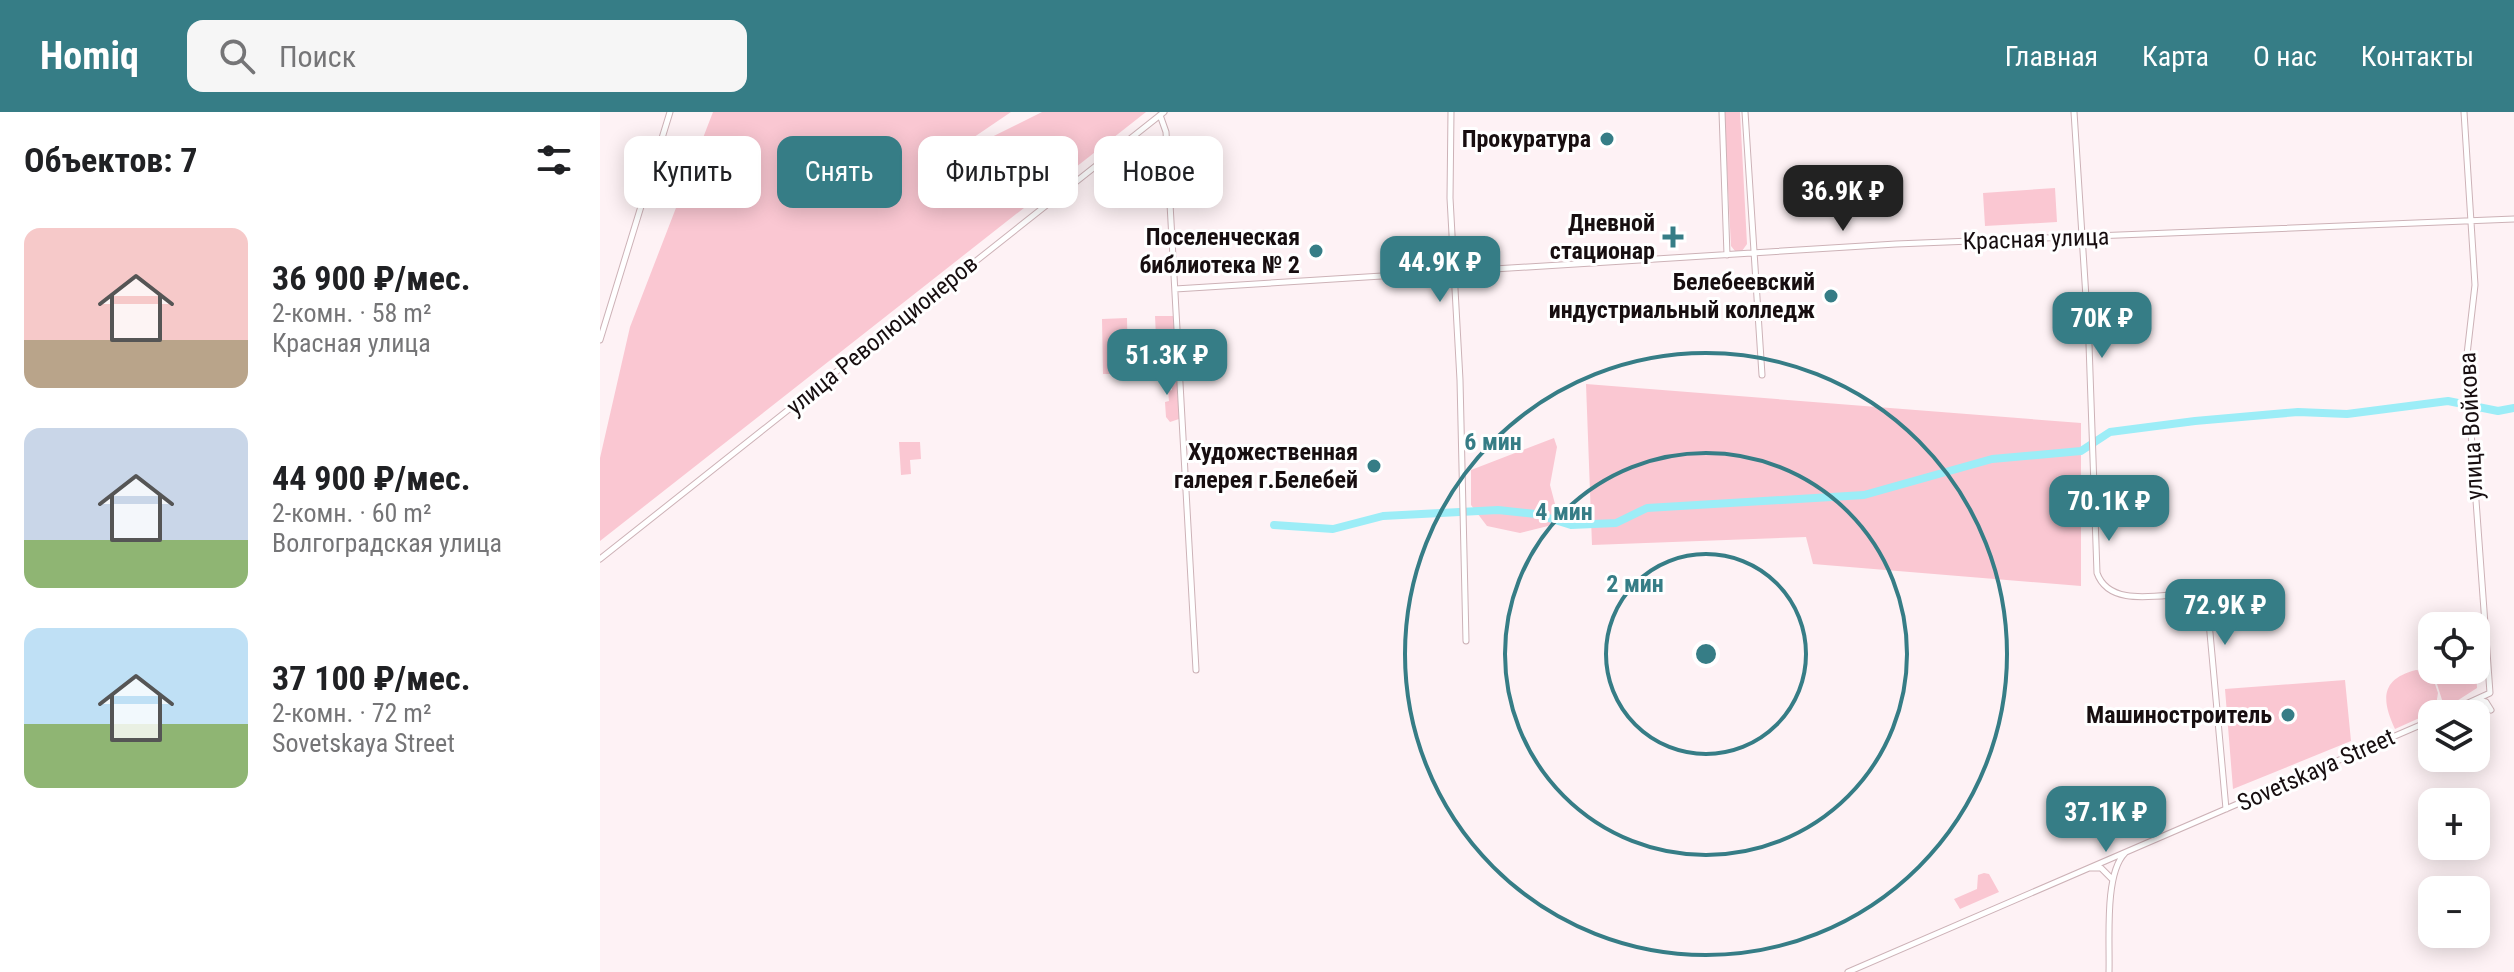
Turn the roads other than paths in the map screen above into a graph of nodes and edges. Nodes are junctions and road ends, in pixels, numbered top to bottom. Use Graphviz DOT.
graph roads {
  1 [pos="670,112"];
  2 [pos="1451,112"];
  3 [pos="1722,112"];
  4 [pos="1745,112"];
  5 [pos="2074,112"];
  6 [pos="2464,112"];
  7 [pos="1162,114"];
  8 [pos="2514,219"];
  9 [pos="2472,221"];
  10 [pos="2079,239"];
  11 [pos="1753,254"];
  12 [pos="1727,255"];
  13 [pos="1453,271"];
  14 [pos="1175,289"];
  15 [pos="600,340"];
  16 [pos="1762,375"];
  17 [pos="600,559"];
  18 [pos="2484,612"];
  19 [pos="1466,641"];
  20 [pos="1196,670"];
  21 [pos="2486,684"];
  22 [pos="2489,684"];
  23 [pos="2474,700"];
  24 [pos="2475,700"];
  25 [pos="2418,726"];
  26 [pos="2226,809"];
  27 [pos="2127,850"];
  28 [pos="2084,869"];
  29 [pos="2112,879"];
  30 [pos="1848,972"];
  31 [pos="2109,972"];
  1 -- 15 [label="main road"];
  2 -- 13 [label="main road"];
  3 -- 12 [label="main road"];
  4 -- 11 [label="main road"];
  5 -- 10 [label="main road"];
  6 -- 9 [label="main road, улица Войкова"];
  7 -- 14 [label="main road"];
  7 -- 17 [label="main road, улица Революционеров"];
  8 -- 9 [label="main road, Красная улица"];
  9 -- 10 [label="main road, Красная улица"];
  9 -- 18 [label="main road, улица Войкова"];
  10 -- 11 [label="main road, Красная улица"];
  10 -- 26 [label="main road"];
  11 -- 12 [label="main road, Красная улица"];
  11 -- 16 [label="main road"];
  12 -- 13 [label="main road, Красная улица"];
  13 -- 14 [label="main road, Красная улица"];
  13 -- 19 [label="main road"];
  14 -- 20 [label="main road"];
  21 -- 23 [label="main road"];
  22 -- 24 [label="main road, улица Войкова"];
  25 -- 26 [label="main road, Sovetskaya Street"];
  26 -- 27 [label="main road, Sovetskaya Street"];
  27 -- 28 [label="main road, Sovetskaya Street"];
  27 -- 29 [label="main road"];
  28 -- 29 [label="main road"];
  28 -- 30 [label="main road, Sovetskaya Street"];
  29 -- 31 [label="main road"];
}
